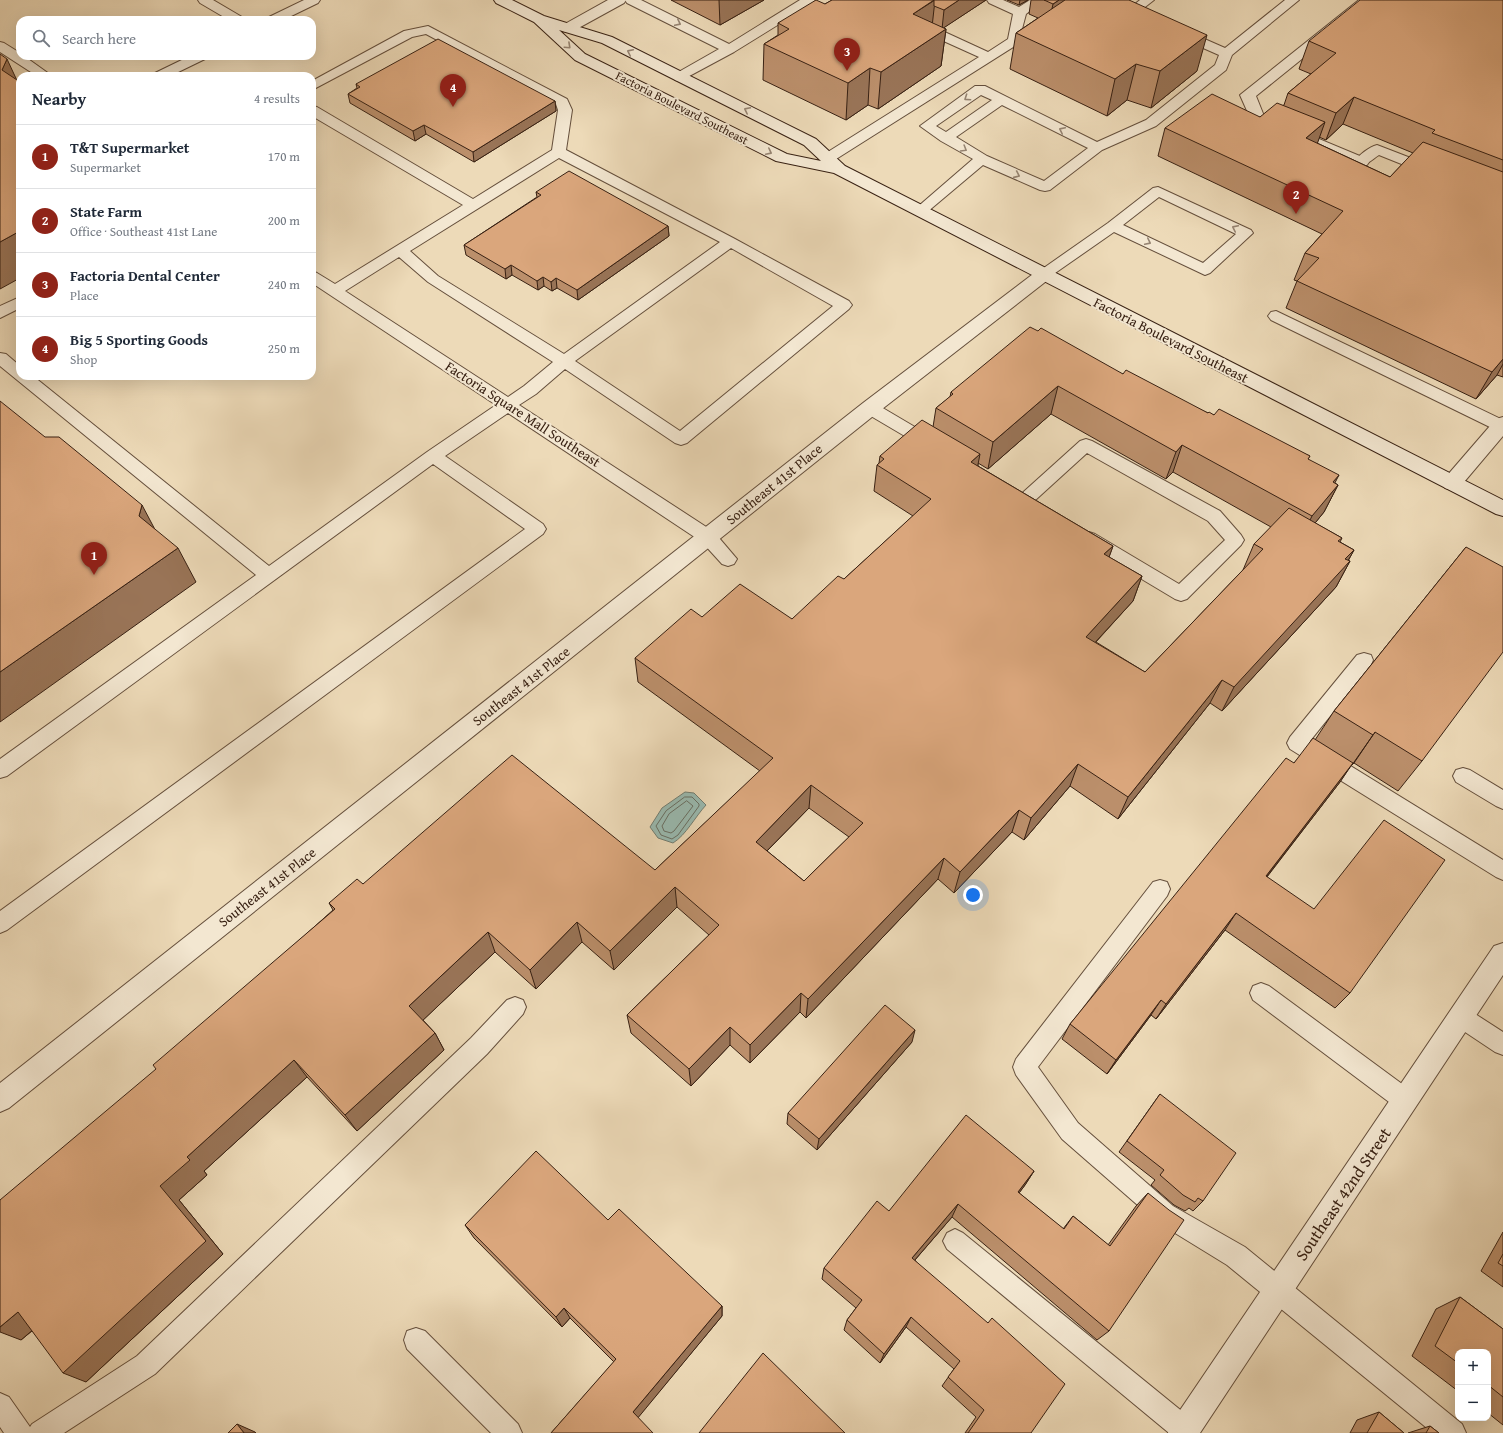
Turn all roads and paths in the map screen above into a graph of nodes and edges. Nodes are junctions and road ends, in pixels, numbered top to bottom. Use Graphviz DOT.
graph roads {
  1 [pos="204,0"];
  2 [pos="314,0"];
  3 [pos="501,0"];
  4 [pos="619,0"];
  5 [pos="631,0"];
  6 [pos="809,0"];
  7 [pos="993,0"];
  8 [pos="1038,0"];
  9 [pos="1148,0"];
  10 [pos="1293,0"];
  11 [pos="1368,0"];
  12 [pos="655,5"];
  13 [pos="1020,12"];
  14 [pos="231,16"];
  15 [pos="281,16"];
  16 [pos="539,19"];
  17 [pos="910,21"];
  18 [pos="1153,22"];
  19 [pos="568,28"];
  20 [pos="1168,28"];
  21 [pos="0,46"];
  22 [pos="729,49"];
  23 [pos="1226,53"];
  24 [pos="16,56"];
  25 [pos="989,58"];
  26 [pos="21,60"];
  27 [pos="192,60"];
  28 [pos="40,72"];
  29 [pos="168,72"];
  30 [pos="680,77"];
  31 [pos="316,84"];
  32 [pos="1001,100"];
  33 [pos="316,112"];
  34 [pos="946,138"];
  35 [pos="1097,147"];
  36 [pos="559,152"];
  37 [pos="982,159"];
  38 [pos="1361,162"];
  39 [pos="833,164"];
  40 [pos="1444,176"];
  41 [pos="474,204"];
  42 [pos="921,210"];
  43 [pos="1113,226"];
  44 [pos="730,242"];
  45 [pos="400,250"];
  46 [pos="1043,275"];
  47 [pos="316,279"];
  48 [pos="334,291"];
  49 [pos="16,304"];
  50 [pos="0,314"];
  51 [pos="1276,316"];
  52 [pos="0,358"];
  53 [pos="564,361"];
  54 [pos="16,371"];
  55 [pos="28,380"];
  56 [pos="507,405"];
  57 [pos="870,408"];
  58 [pos="1502,425"];
  59 [pos="944,452"];
  60 [pos="433,456"];
  61 [pos="1452,483"];
  62 [pos="1025,500"];
  63 [pos="1503,509"];
  64 [pos="1072,529"];
  65 [pos="708,537"];
  66 [pos="728,559"];
  67 [pos="268,575"];
  68 [pos="1364,660"];
  69 [pos="0,770"];
  70 [pos="1463,776"];
  71 [pos="1503,800"];
  72 [pos="1503,871"];
  73 [pos="1160,889"];
  74 [pos="0,924"];
  75 [pos="1503,954"];
  76 [pos="1261,993"];
  77 [pos="515,1007"];
  78 [pos="1461,1017"];
  79 [pos="1503,1044"];
  80 [pos="0,1099"];
  81 [pos="1405,1100"];
  82 [pos="955,1241"];
  83 [pos="1279,1290"];
  84 [pos="416,1340"];
  85 [pos="0,1406"];
  86 [pos="1184,1432"];
  87 [pos="20,1433"];
  88 [pos="41,1433"];
  89 [pos="509,1433"];
  90 [pos="1453,1433"];
  1 -- 14 [label="lane"];
  2 -- 15 [label="lane"];
  3 -- 16 [label="street, Factoria Boulevard Southeast"];
  4 -- 19 [label="street"];
  5 -- 12 [label="lane"];
  6 -- 22 [label="lane"];
  7 -- 13 [label="lane"];
  8 -- 13 [label="lane"];
  9 -- 18 [label="lane"];
  10 -- 23 [label="lane"];
  11 -- 38 [label="street"];
  12 -- 22 [label="lane, one-way"];
  13 -- 25 [label="lane"];
  16 -- 19 [label="street, Factoria Boulevard Southeast"];
  16 -- 39 [label="street, Factoria Boulevard Southeast, one-way"];
  17 -- 25 [label="lane"];
  30 -- 19 [label="street, Factoria Boulevard Southeast, one-way"];
  20 -- 23 [label="lane"];
  21 -- 24 [label="lane"];
  22 -- 30 [label="lane"];
  23 -- 35 [label="lane"];
  25 -- 39 [label="lane"];
  26 -- 28 [label="lane"];
  27 -- 29 [label="lane"];
  39 -- 30 [label="street, Factoria Boulevard Southeast, one-way"];
  31 -- 36 [label="lane"];
  32 -- 34 [label="lane"];
  32 -- 34 [label="lane, one-way"];
  35 -- 32 [label="lane, one-way"];
  33 -- 41 [label="lane"];
  34 -- 37 [label="lane, one-way"];
  37 -- 35 [label="lane, one-way"];
  36 -- 41 [label="lane"];
  36 -- 44 [label="lane"];
  37 -- 42 [label="lane"];
  38 -- 40 [label="lane"];
  39 -- 42 [label="street, Factoria Boulevard Southeast"];
  41 -- 45 [label="lane"];
  42 -- 46 [label="street, Factoria Boulevard Southeast"];
  43 -- 43 [label="lane, one-way"];
  43 -- 46 [label="lane"];
  44 -- 53 [label="lane"];
  44 -- 53 [label="lane"];
  45 -- 48 [label="lane"];
  45 -- 53 [label="lane"];
  46 -- 57 [label="street, Southeast 41st Place"];
  46 -- 61 [label="street, Factoria Boulevard Southeast"];
  47 -- 48 [label="lane, Factoria Square Mall Southeast"];
  48 -- 56 [label="lane, Factoria Square Mall Southeast"];
  49 -- 50 [label="lane"];
  51 -- 58 [label="lane"];
  52 -- 54 [label="lane"];
  53 -- 56 [label="lane"];
  55 -- 67 [label="lane"];
  56 -- 60 [label="lane"];
  56 -- 65 [label="lane, Factoria Square Mall Southeast"];
  57 -- 59 [label="lane"];
  57 -- 65 [label="street, Southeast 41st Place"];
  58 -- 61 [label="street"];
  60 -- 67 [label="lane"];
  60 -- 74 [label="lane"];
  61 -- 63 [label="street, Factoria Boulevard Southeast"];
  62 -- 64 [label="lane"];
  65 -- 66 [label="lane, Factoria Square Mall Southeast"];
  65 -- 80 [label="street, Southeast 41st Place"];
  67 -- 69 [label="lane"];
  68 -- 72 [label="lane"];
  70 -- 71 [label="lane"];
  73 -- 83 [label="lane"];
  75 -- 78 [label="street, Southeast 42nd Street"];
  76 -- 81 [label="lane"];
  77 -- 88 [label="lane"];
  78 -- 79 [label="lane"];
  78 -- 81 [label="street, Southeast 42nd Street"];
  81 -- 83 [label="street, Southeast 42nd Street"];
  82 -- 86 [label="lane"];
  83 -- 86 [label="street, Southeast 42nd Street"];
  83 -- 90 [label="lane"];
  84 -- 89 [label="lane"];
  85 -- 87 [label="lane"];
}
